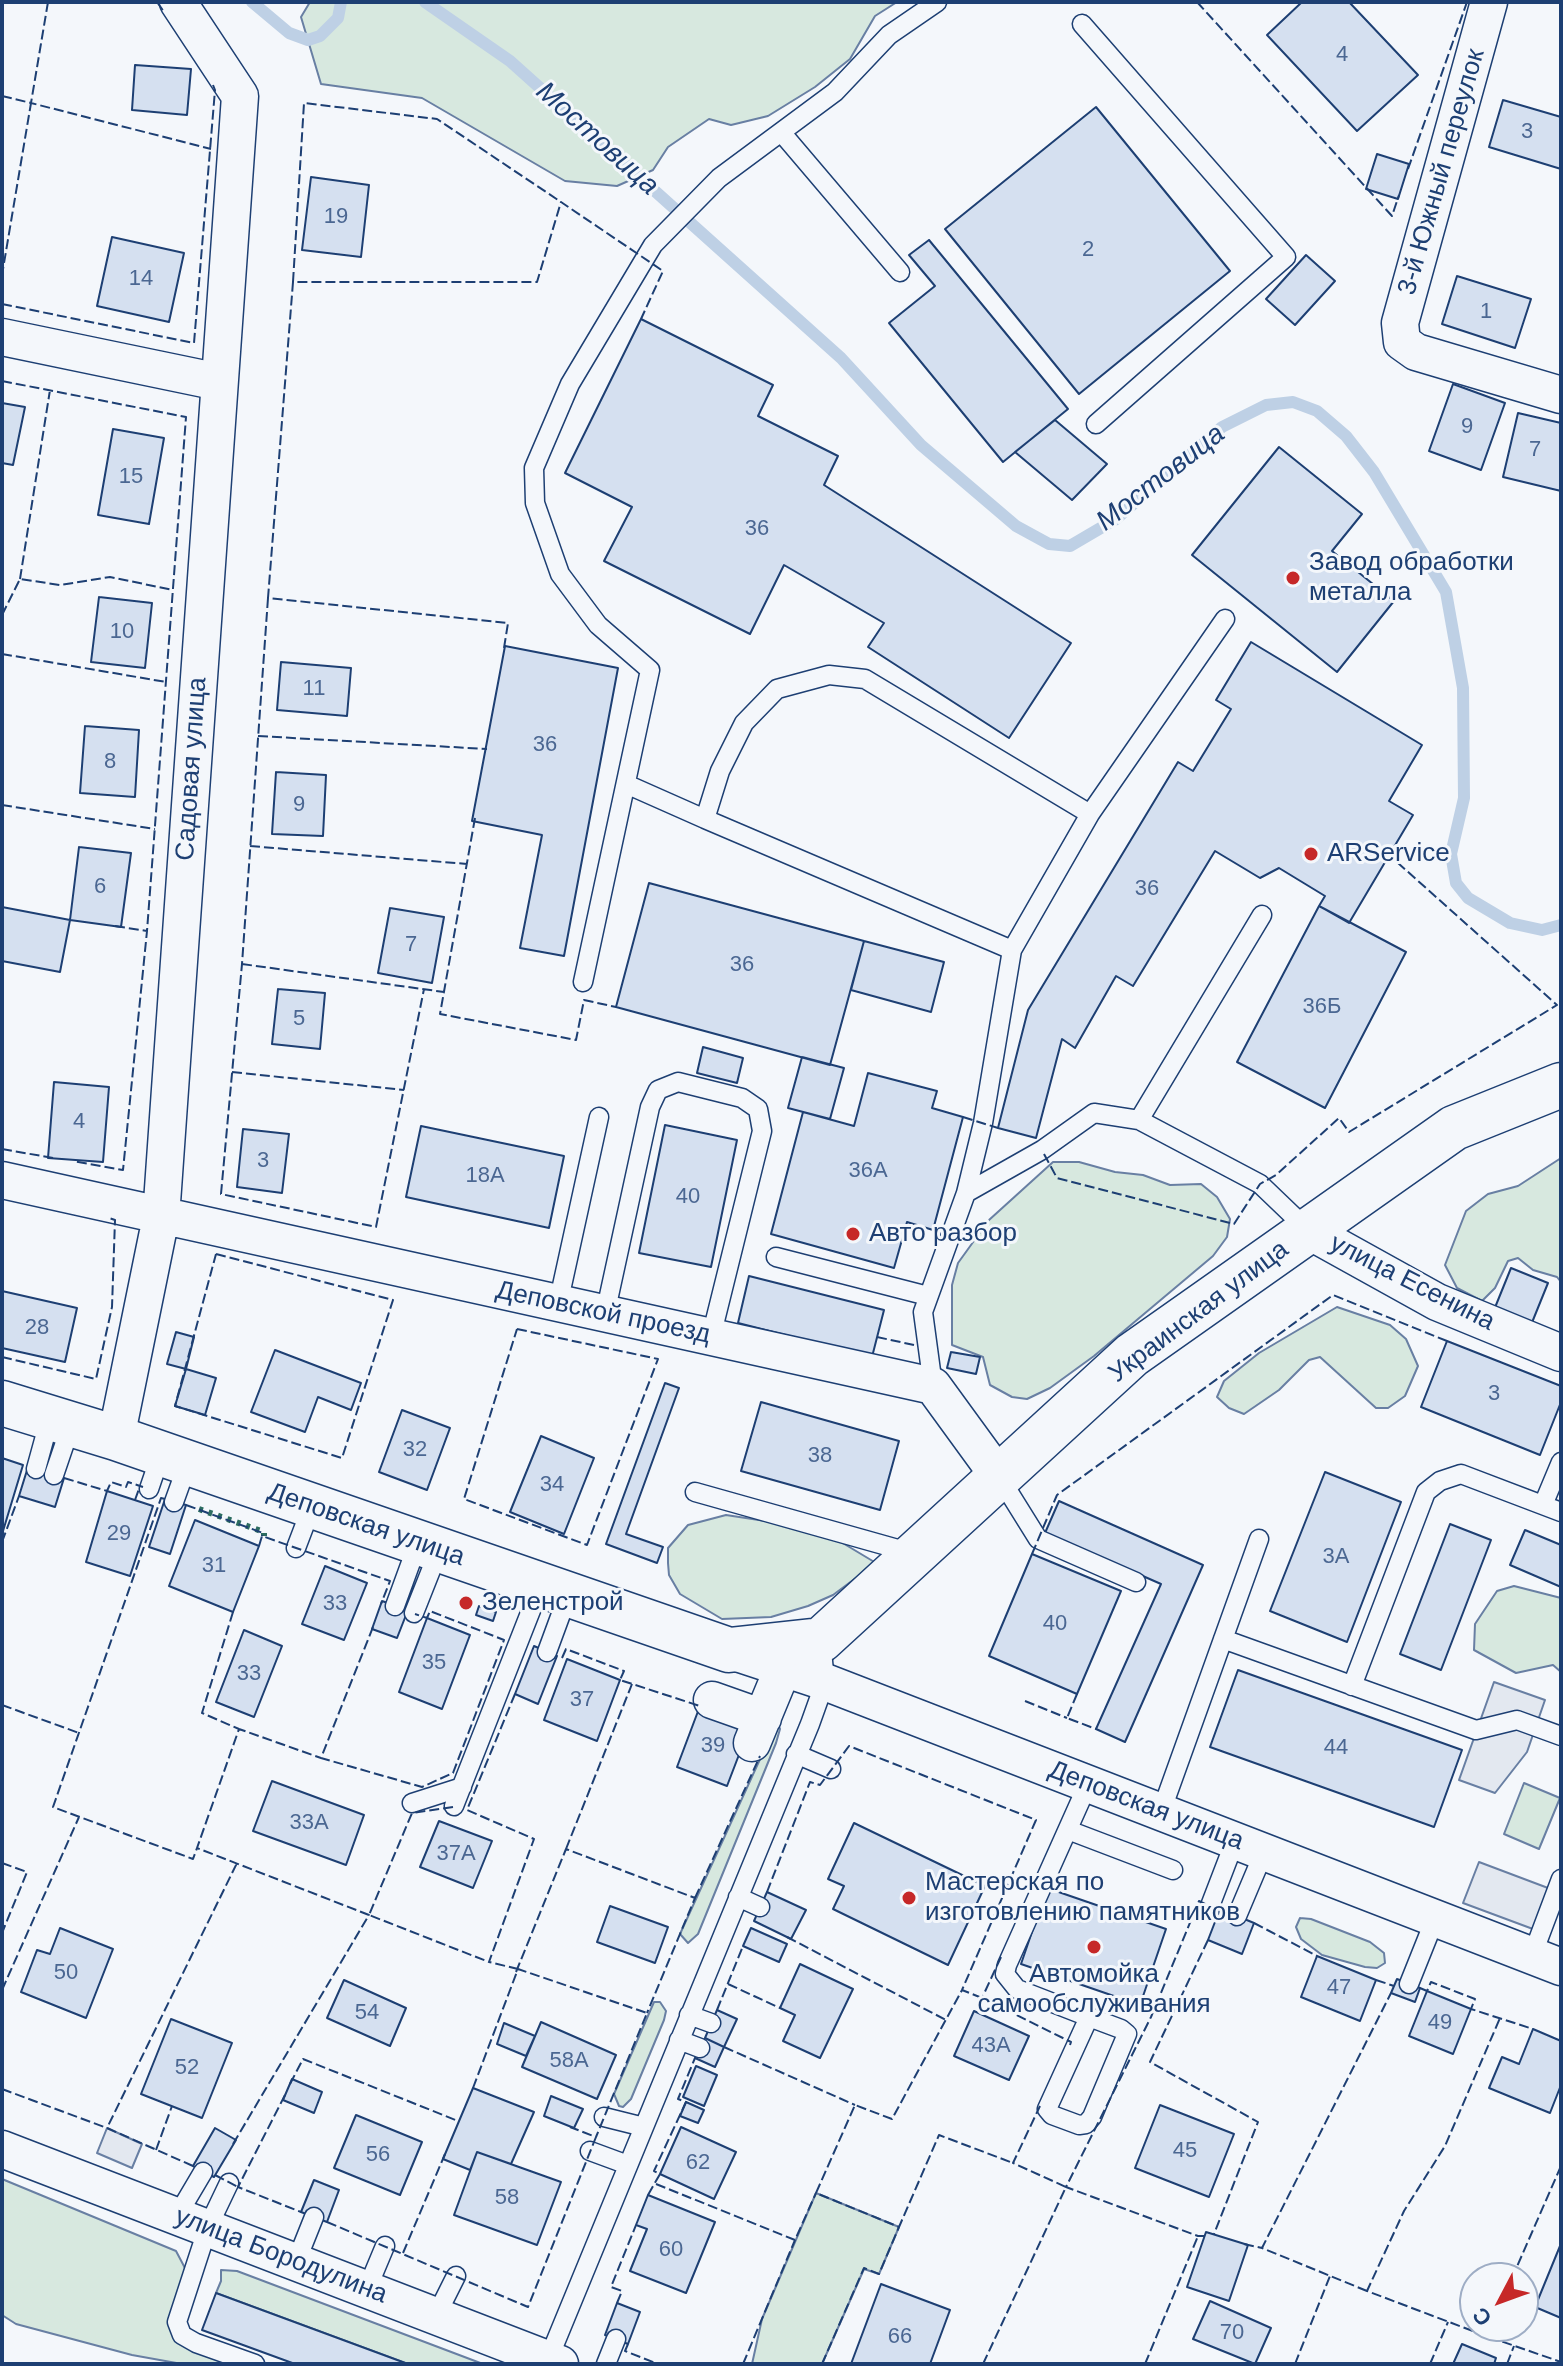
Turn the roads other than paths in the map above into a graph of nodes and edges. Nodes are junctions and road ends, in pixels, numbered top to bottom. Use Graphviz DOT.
graph roads {
  1 [pos="178,2"];
  2 [pos="937,2"];
  3 [pos="1489,2"];
  4 [pos="1082,24"];
  5 [pos="781,132"];
  6 [pos="900,272"];
  7 [pos="2,337"];
  8 [pos="219,382"];
  9 [pos="1561,395"];
  10 [pos="1096,424"];
  11 [pos="1225,619"];
  12 [pos="626,784"];
  13 [pos="1090,814"];
  14 [pos="705,819"];
  15 [pos="1262,915"];
  16 [pos="1012,950"];
  17 [pos="583,982"];
  18 [pos="1561,1085"];
  19 [pos="599,1117"];
  20 [pos="1139,1120"];
  21 [pos="2,1180"];
  22 [pos="966,1193"];
  23 [pos="161,1217"];
  24 [pos="1309,1231"];
  25 [pos="776,1257"];
  26 [pos="928,1296"];
  27 [pos="558,1304"];
  28 [pos="605,1314"];
  29 [pos="711,1337"];
  30 [pos="1561,1353"];
  31 [pos="933,1386"];
  32 [pos="2,1403"];
  33 [pos="60,1421"];
  34 [pos="116,1438"];
  35 [pos="1561,1462"];
  36 [pos="45,1472"];
  37 [pos="1000,1478"];
  38 [pos="695,1492"];
  39 [pos="1543,1505"];
  40 [pos="312,1506"];
  41 [pos="1561,1512"];
  42 [pos="1259,1539"];
  43 [pos="429,1546"];
  44 [pos="296,1548"];
  45 [pos="918,1555"];
  46 [pos="1136,1582"];
  47 [pos="555,1590"];
  48 [pos="395,1606"];
  49 [pos="414,1613"];
  50 [pos="1223,1639"];
  51 [pos="729,1650"];
  52 [pos="547,1652"];
  53 [pos="823,1661"];
  54 [pos="783,1668"];
  55 [pos="1352,1686"];
  56 [pos="712,1700"];
  57 [pos="1561,1736"];
  58 [pos="796,1754"];
  59 [pos="831,1769"];
  60 [pos="1088,1784"];
  61 [pos="462,1787"];
  62 [pos="412,1803"];
  63 [pos="454,1806"];
  64 [pos="1161,1812"];
  65 [pos="1068,1830"];
  66 [pos="1250,1847"];
  67 [pos="1173,1870"];
  68 [pos="1561,1879"];
  69 [pos="738,1897"];
  70 [pos="1210,1906"];
  71 [pos="760,1907"];
  72 [pos="1237,1916"];
  73 [pos="1435,1919"];
  74 [pos="1546,1961"];
  75 [pos="1409,1984"];
  76 [pos="689,2015"];
  77 [pos="1089,2017"];
  78 [pos="711,2023"];
  79 [pos="679,2040"];
  80 [pos="700,2048"];
  81 [pos="604,2117"];
  82 [pos="644,2127"];
  83 [pos="2,2149"];
  84 [pos="590,2151"];
  85 [pos="628,2165"];
  86 [pos="203,2172"];
  87 [pos="229,2183"];
  88 [pos="314,2217"];
  89 [pos="193,2222"];
  90 [pos="385,2246"];
  91 [pos="296,2262"];
  92 [pos="456,2276"];
  93 [pos="367,2289"];
  94 [pos="436,2316"];
  95 [pos="616,2339"];
  96 [pos="554,2362"];
  97 [pos="255,2364"];
  98 [pos="606,2364"];
  1 -- 8 [label="street, Садовая улица"];
  2 -- 5 [label="lane"];
  3 -- 9 [label="street, 3-й Южный переулок"];
  4 -- 10 [label="lane"];
  5 -- 6 [label="lane"];
  5 -- 12 [label="lane"];
  7 -- 8 [label="street"];
  8 -- 23 [label="street, Садовая улица"];
  11 -- 13 [label="lane"];
  12 -- 14 [label="lane"];
  12 -- 17 [label="lane"];
  13 -- 14 [label="lane"];
  13 -- 16 [label="lane"];
  14 -- 16 [label="lane"];
  15 -- 20 [label="lane"];
  16 -- 22 [label="lane"];
  18 -- 24 [label="main road, Украинская улица"];
  19 -- 27 [label="lane"];
  20 -- 22 [label="lane"];
  20 -- 24 [label="lane"];
  21 -- 23 [label="street, Деповской проезд"];
  22 -- 26 [label="lane"];
  23 -- 27 [label="street, Деповской проезд"];
  23 -- 34 [label="street, Садовая улица"];
  24 -- 30 [label="street, улица Есенина"];
  24 -- 37 [label="main road, Украинская улица"];
  25 -- 26 [label="lane"];
  26 -- 31 [label="lane"];
  27 -- 28 [label="street, Деповской проезд"];
  28 -- 29 [label="street, Деповской проезд"];
  28 -- 29 [label="lane"];
  29 -- 31 [label="street, Деповской проезд"];
  31 -- 37 [label="street"];
  32 -- 33 [label="main road, Деповская улица"];
  33 -- 34 [label="main road, Деповская улица"];
  33 -- 36 [label="lane"];
  34 -- 40 [label="main road, Деповская улица"];
  35 -- 39 [label="lane"];
  37 -- 45 [label="main road, Украинская улица"];
  37 -- 46 [label="lane"];
  38 -- 45 [label="lane"];
  39 -- 41 [label="lane"];
  39 -- 55 [label="lane"];
  40 -- 43 [label="main road, Деповская улица"];
  40 -- 44 [label="lane"];
  42 -- 50 [label="lane"];
  43 -- 47 [label="main road, Деповская улица"];
  43 -- 48 [label="lane"];
  43 -- 49 [label="lane"];
  45 -- 53 [label="main road, Украинская улица"];
  47 -- 51 [label="main road, Деповская улица"];
  47 -- 52 [label="lane"];
  47 -- 61 [label="lane"];
  50 -- 55 [label="lane"];
  50 -- 64 [label="lane"];
  51 -- 53 [label="main road, Деповская улица"];
  51 -- 54 [label="street, Деповская улица"];
  53 -- 54 [label="street, Деповская улица"];
  53 -- 58 [label="lane"];
  53 -- 60 [label="street, Деповская улица"];
  54 -- 56 [label="street"];
  55 -- 57 [label="lane"];
  58 -- 59 [label="lane"];
  58 -- 69 [label="lane"];
  60 -- 64 [label="street, Деповская улица"];
  60 -- 65 [label="lane"];
  61 -- 62 [label="lane"];
  61 -- 63 [label="lane"];
  64 -- 66 [label="street, Деповская улица"];
  65 -- 67 [label="lane"];
  65 -- 77 [label="lane"];
  66 -- 70 [label="lane"];
  66 -- 72 [label="lane"];
  66 -- 73 [label="street, Деповская улица"];
  68 -- 74 [label="lane"];
  69 -- 71 [label="lane"];
  69 -- 76 [label="lane"];
  73 -- 74 [label="street, Деповская улица"];
  73 -- 75 [label="lane"];
  76 -- 78 [label="lane"];
  76 -- 79 [label="lane"];
  77 -- 77 [label="lane"];
  79 -- 80 [label="lane"];
  79 -- 82 [label="lane"];
  81 -- 82 [label="lane"];
  82 -- 85 [label="lane"];
  83 -- 89 [label="street, улица Бородулина"];
  84 -- 85 [label="lane"];
  85 -- 96 [label="lane"];
  86 -- 89 [label="lane"];
  87 -- 89 [label="lane"];
  88 -- 91 [label="lane"];
  89 -- 91 [label="street, улица Бородулина"];
  89 -- 97 [label="lane"];
  90 -- 93 [label="lane"];
  91 -- 93 [label="street, улица Бородулина"];
  92 -- 94 [label="lane"];
  93 -- 94 [label="street, улица Бородулина"];
  94 -- 96 [label="street, улица Бородулина"];
  95 -- 98 [label="lane"];
}
